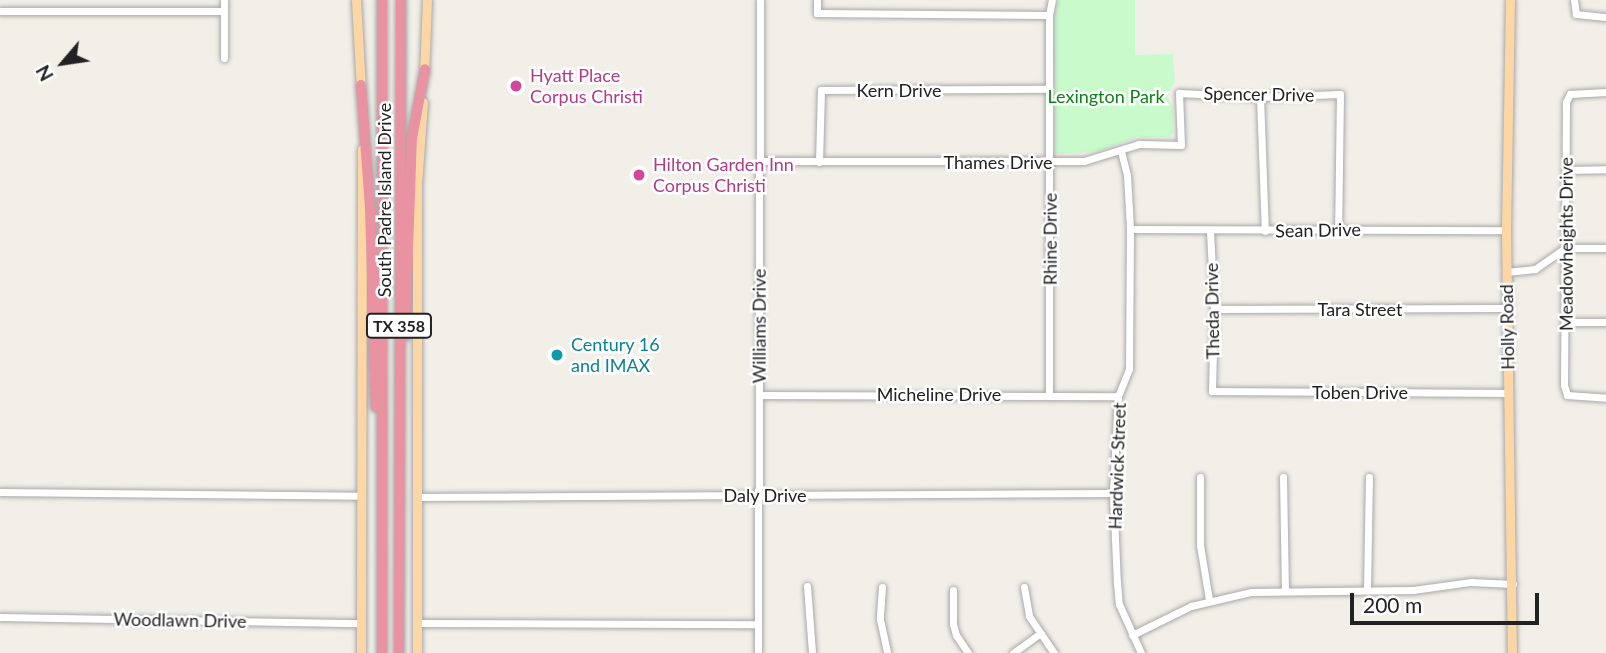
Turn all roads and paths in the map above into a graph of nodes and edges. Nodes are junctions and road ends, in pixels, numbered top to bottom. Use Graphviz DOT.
graph roads {
  1 [pos="224,0"];
  2 [pos="356,0"];
  3 [pos="382,0"];
  4 [pos="401,0"];
  5 [pos="427,0"];
  6 [pos="760,0"];
  7 [pos="817,0"];
  8 [pos="1052,0"];
  9 [pos="1510,0"];
  10 [pos="1574,0"];
  11 [pos="0,10"];
  12 [pos="224,11"];
  13 [pos="1049,15"];
  14 [pos="1606,18"];
  15 [pos="224,58"];
  16 [pos="425,69"];
  17 [pos="362,85"];
  18 [pos="1049,89"];
  19 [pos="1606,92"];
  20 [pos="1179,93"];
  21 [pos="1260,97"];
  22 [pos="1121,151"];
  23 [pos="760,161"];
  24 [pos="819,162"];
  25 [pos="1050,162"];
  26 [pos="1606,169"];
  27 [pos="1567,170"];
  28 [pos="1130,229"];
  29 [pos="1338,229"];
  30 [pos="1506,230"];
  31 [pos="1265,231"];
  32 [pos="1210,232"];
  33 [pos="1565,248"];
  34 [pos="1606,248"];
  35 [pos="1507,272"];
  36 [pos="1507,308"];
  37 [pos="1213,309"];
  38 [pos="1566,322"];
  39 [pos="1606,322"];
  40 [pos="399,385"];
  41 [pos="1212,391"];
  42 [pos="1049,393"];
  43 [pos="1508,393"];
  44 [pos="759,395"];
  45 [pos="1118,396"];
  46 [pos="1606,398"];
  47 [pos="381,450"];
  48 [pos="1200,477"];
  49 [pos="1283,477"];
  50 [pos="1369,477"];
  51 [pos="0,492"];
  52 [pos="1113,492"];
  53 [pos="361,496"];
  54 [pos="416,496"];
  55 [pos="758,496"];
  56 [pos="1513,584"];
  57 [pos="807,586"];
  58 [pos="881,587"];
  59 [pos="1024,587"];
  60 [pos="953,590"];
  61 [pos="1285,590"];
  62 [pos="1367,590"];
  63 [pos="1209,600"];
  64 [pos="0,617"];
  65 [pos="361,623"];
  66 [pos="417,623"];
  67 [pos="758,624"];
  68 [pos="1041,633"];
  69 [pos="1132,635"];
  70 [pos="361,653"];
  71 [pos="382,653"];
  72 [pos="399,653"];
  73 [pos="417,653"];
  74 [pos="758,653"];
  75 [pos="812,653"];
  76 [pos="887,653"];
  77 [pos="968,653"];
  78 [pos="1013,653"];
  79 [pos="1054,653"];
  80 [pos="1141,653"];
  81 [pos="1512,653"];
  1 -- 12 [label="street"];
  2 -- 17 [label="main road"];
  3 -- 47 [label="highway, South Padre Island Drive / TX 358"];
  4 -- 40 [label="highway, South Padre Island Drive / TX 358"];
  5 -- 16 [label="main road"];
  6 -- 23 [label="street, Williams Drive"];
  7 -- 13 [label="street"];
  8 -- 13 [label="street, Rhine Drive"];
  9 -- 30 [label="main road, Holly Road"];
  10 -- 14 [label="street"];
  11 -- 12 [label="street"];
  12 -- 15 [label="street"];
  13 -- 18 [label="street, Rhine Drive"];
  16 -- 40 [label="highway"];
  16 -- 54 [label="main road"];
  17 -- 47 [label="highway"];
  17 -- 53 [label="main road"];
  18 -- 24 [label="street, Kern Drive"];
  18 -- 25 [label="street, Rhine Drive"];
  19 -- 27 [label="street, Meadowheights Drive"];
  20 -- 21 [label="street, Spencer Drive"];
  20 -- 22 [label="street, Thames Drive"];
  21 -- 29 [label="street, Spencer Drive"];
  21 -- 31 [label="street"];
  22 -- 25 [label="street, Thames Drive"];
  22 -- 28 [label="street, Hardwick Street"];
  23 -- 24 [label="street, Thames Drive"];
  23 -- 44 [label="street, Williams Drive"];
  24 -- 25 [label="street, Thames Drive"];
  25 -- 42 [label="street, Rhine Drive"];
  26 -- 27 [label="street"];
  27 -- 33 [label="street, Meadowheights Drive"];
  28 -- 32 [label="street, Sean Drive"];
  28 -- 45 [label="street, Hardwick Street"];
  29 -- 30 [label="street, Sean Drive"];
  29 -- 31 [label="street, Sean Drive"];
  30 -- 35 [label="main road, Holly Road"];
  31 -- 32 [label="street, Sean Drive"];
  32 -- 37 [label="street, Theda Drive"];
  33 -- 34 [label="street"];
  33 -- 35 [label="street"];
  33 -- 38 [label="street, Meadowheights Drive"];
  35 -- 36 [label="main road, Holly Road"];
  36 -- 37 [label="street, Tara Street"];
  36 -- 43 [label="main road, Holly Road"];
  37 -- 41 [label="street, Theda Drive"];
  38 -- 39 [label="street"];
  38 -- 46 [label="street, Meadowheights Drive"];
  40 -- 72 [label="highway, South Padre Island Drive / TX 358"];
  41 -- 43 [label="street, Toben Drive"];
  42 -- 44 [label="street, Micheline Drive"];
  42 -- 45 [label="street, Micheline Drive"];
  43 -- 56 [label="main road, Holly Road"];
  44 -- 55 [label="street, Williams Drive"];
  45 -- 52 [label="street, Hardwick Street"];
  47 -- 71 [label="highway, South Padre Island Drive / TX 358"];
  48 -- 63 [label="street"];
  49 -- 61 [label="street"];
  50 -- 62 [label="street"];
  51 -- 53 [label="street"];
  52 -- 55 [label="street, Daly Drive"];
  52 -- 69 [label="street, Hardwick Street"];
  53 -- 65 [label="main road"];
  54 -- 55 [label="street, Daly Drive"];
  54 -- 66 [label="main road"];
  55 -- 67 [label="street, Williams Drive"];
  56 -- 62 [label="street"];
  56 -- 81 [label="main road, Holly Road"];
  57 -- 75 [label="street"];
  58 -- 76 [label="street"];
  59 -- 68 [label="street"];
  60 -- 77 [label="street"];
  61 -- 62 [label="street"];
  61 -- 63 [label="street"];
  63 -- 69 [label="street"];
  64 -- 65 [label="street, Woodlawn Drive"];
  65 -- 70 [label="main road"];
  66 -- 67 [label="street"];
  66 -- 73 [label="main road"];
  67 -- 74 [label="street, Williams Drive"];
  68 -- 78 [label="street"];
  68 -- 79 [label="street"];
  69 -- 80 [label="street, Hardwick Street"];
}
